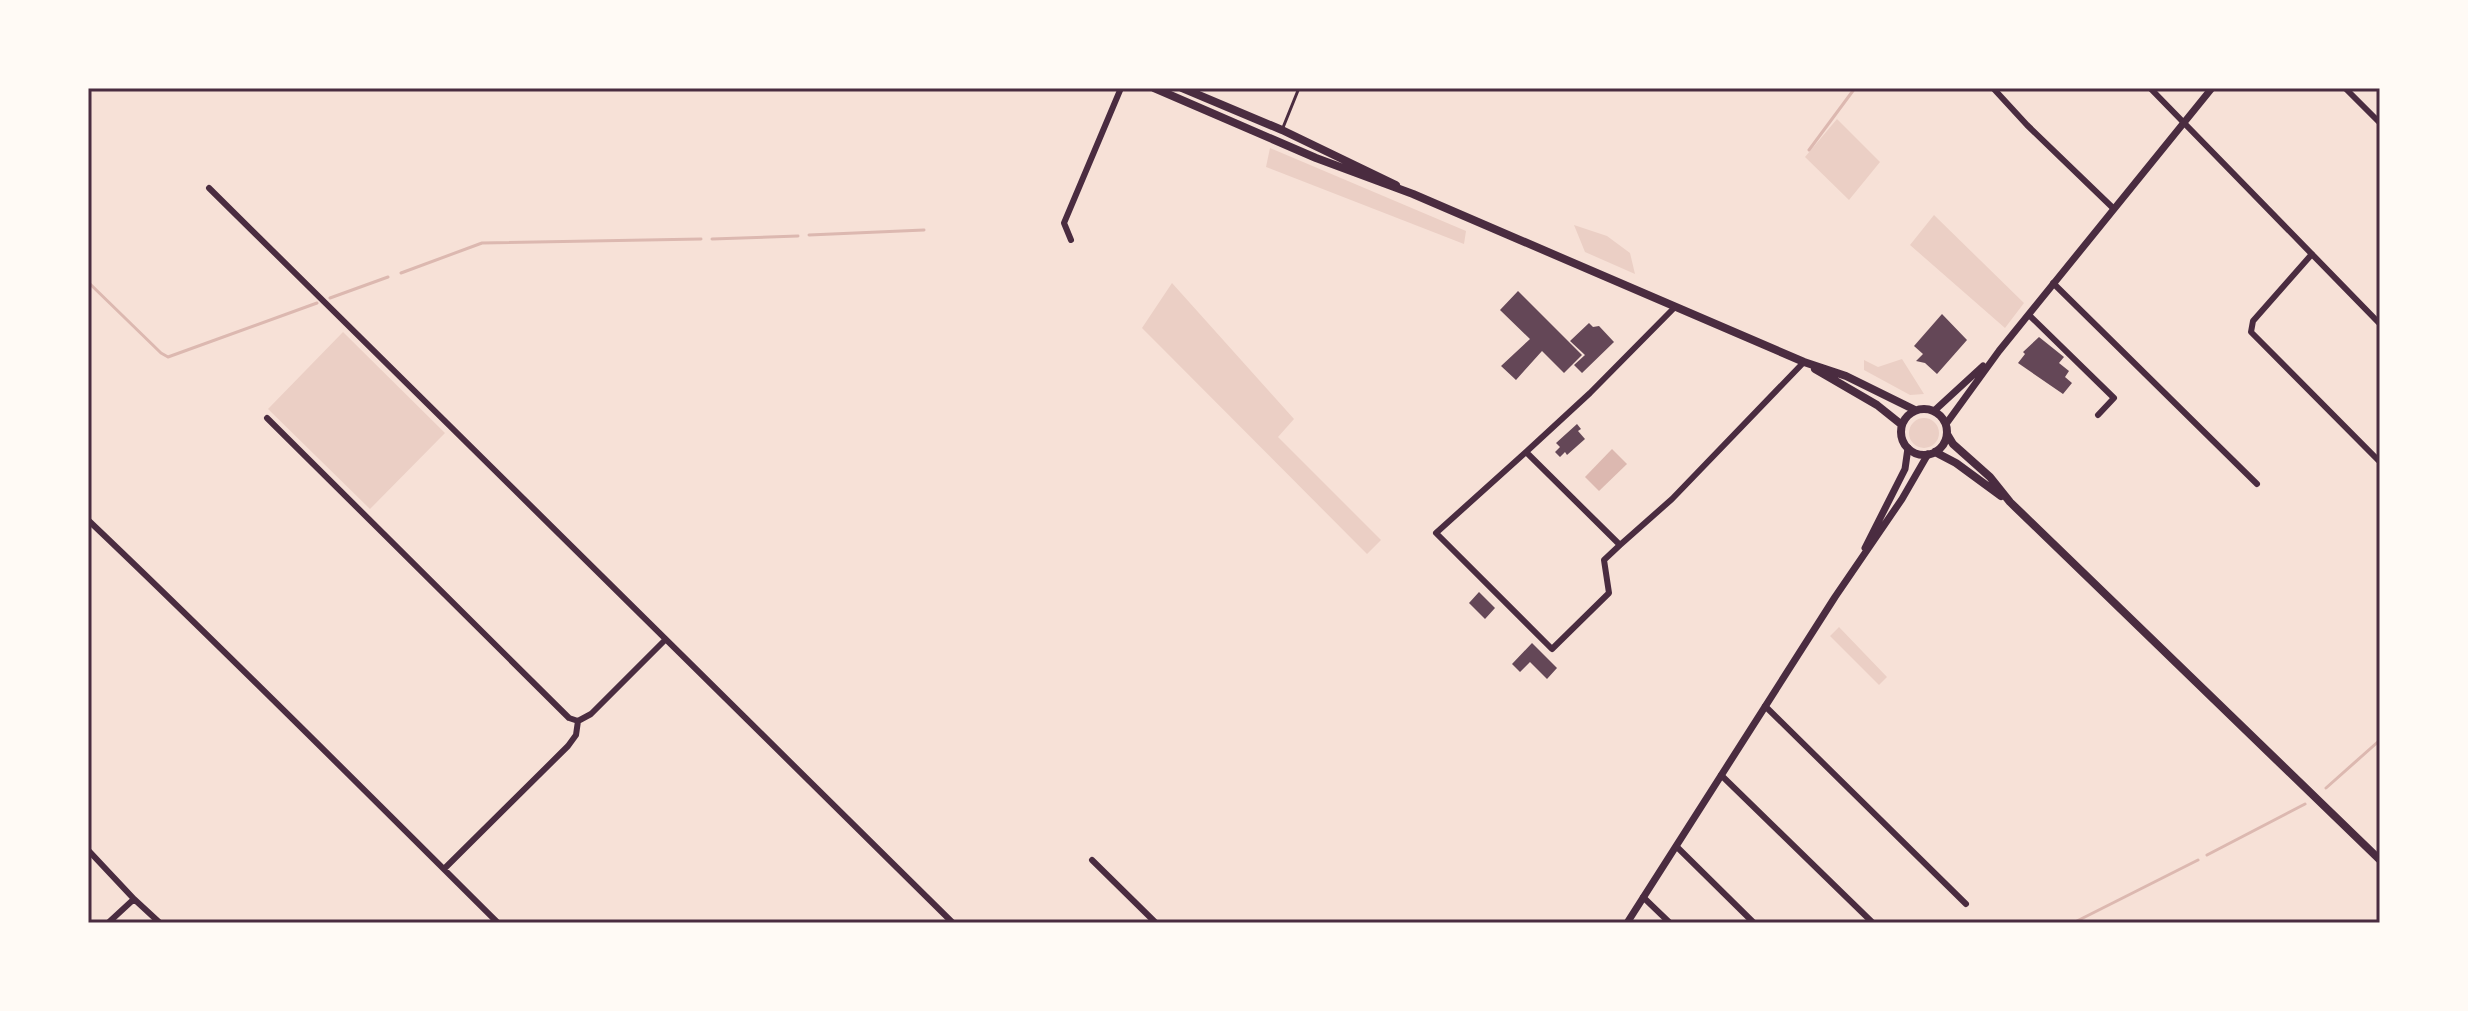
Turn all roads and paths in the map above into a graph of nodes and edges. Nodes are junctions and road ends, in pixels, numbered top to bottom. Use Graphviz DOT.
graph roads {
  1 [pos="1121,88"];
  2 [pos="1154,88"];
  3 [pos="1182,88"];
  4 [pos="1299,88"];
  5 [pos="1993,88"];
  6 [pos="2150,88"];
  7 [pos="2212,88"];
  8 [pos="2345,88"];
  9 [pos="2184,121"];
  10 [pos="2380,123"];
  11 [pos="1282,130"];
  12 [pos="1276,142"];
  13 [pos="209,188"];
  14 [pos="1413,194"];
  15 [pos="2113,208"];
  16 [pos="1071,240"];
  17 [pos="2312,254"];
  18 [pos="2053,283"];
  19 [pos="1675,307"];
  20 [pos="2029,315"];
  21 [pos="2380,324"];
  22 [pos="1999,351"];
  23 [pos="1804,362"];
  24 [pos="1915,410"];
  25 [pos="1934,411"];
  26 [pos="2098,415"];
  27 [pos="267,418"];
  28 [pos="1902,425"];
  29 [pos="1947,429"];
  30 [pos="1908,448"];
  31 [pos="1526,452"];
  32 [pos="1931,453"];
  33 [pos="2380,462"];
  34 [pos="2257,484"];
  35 [pos="2010,502"];
  36 [pos="88,520"];
  37 [pos="1620,545"];
  38 [pos="1856,565"];
  39 [pos="665,640"];
  40 [pos="1765,706"];
  41 [pos="578,721"];
  42 [pos="1721,775"];
  43 [pos="1676,846"];
  44 [pos="88,850"];
  45 [pos="1092,860"];
  46 [pos="2380,860"];
  47 [pos="444,869"];
  48 [pos="1643,897"];
  49 [pos="134,899"];
  50 [pos="1966,904"];
  51 [pos="108,923"];
  52 [pos="160,923"];
  53 [pos="498,923"];
  54 [pos="953,923"];
  55 [pos="1156,923"];
  56 [pos="1627,923"];
  57 [pos="1670,923"];
  58 [pos="1754,923"];
  59 [pos="1873,923"];
  1 -- 16 [label="street"];
  2 -- 12 [label="main road"];
  3 -- 11 [label="main road"];
  4 -- 11 [label="lane"];
  5 -- 15 [label="street"];
  6 -- 9 [label="street"];
  7 -- 9 [label="street"];
  8 -- 10 [label="street"];
  9 -- 15 [label="street"];
  9 -- 17 [label="street"];
  11 -- 12 [label="street"];
  11 -- 14 [label="main road"];
  12 -- 14 [label="main road"];
  13 -- 39 [label="street"];
  14 -- 19 [label="main road"];
  15 -- 18 [label="street"];
  17 -- 21 [label="street"];
  17 -- 33 [label="street"];
  18 -- 20 [label="street"];
  18 -- 34 [label="street"];
  19 -- 23 [label="main road"];
  19 -- 31 [label="street"];
  20 -- 22 [label="street"];
  20 -- 26 [label="street"];
  22 -- 25 [label="street"];
  22 -- 29 [label="street"];
  23 -- 24 [label="main road"];
  23 -- 28 [label="main road"];
  23 -- 37 [label="street"];
  24 -- 25 [label="main road"];
  24 -- 28 [label="main road"];
  25 -- 29 [label="main road"];
  27 -- 41 [label="street"];
  28 -- 30 [label="main road"];
  29 -- 32 [label="main road"];
  29 -- 35 [label="main road"];
  30 -- 32 [label="main road"];
  30 -- 38 [label="street"];
  31 -- 37 [label="street"];
  31 -- 37 [label="street"];
  32 -- 35 [label="main road"];
  32 -- 38 [label="street"];
  35 -- 46 [label="main road"];
  36 -- 47 [label="street"];
  38 -- 40 [label="street"];
  39 -- 41 [label="street"];
  39 -- 54 [label="street"];
  40 -- 42 [label="street"];
  40 -- 50 [label="street"];
  41 -- 47 [label="street"];
  42 -- 43 [label="street"];
  42 -- 59 [label="street"];
  43 -- 48 [label="street"];
  43 -- 58 [label="street"];
  44 -- 49 [label="street"];
  45 -- 55 [label="street"];
  47 -- 53 [label="street"];
  48 -- 56 [label="street"];
  48 -- 57 [label="street"];
  49 -- 51 [label="street"];
  49 -- 52 [label="street"];
}
